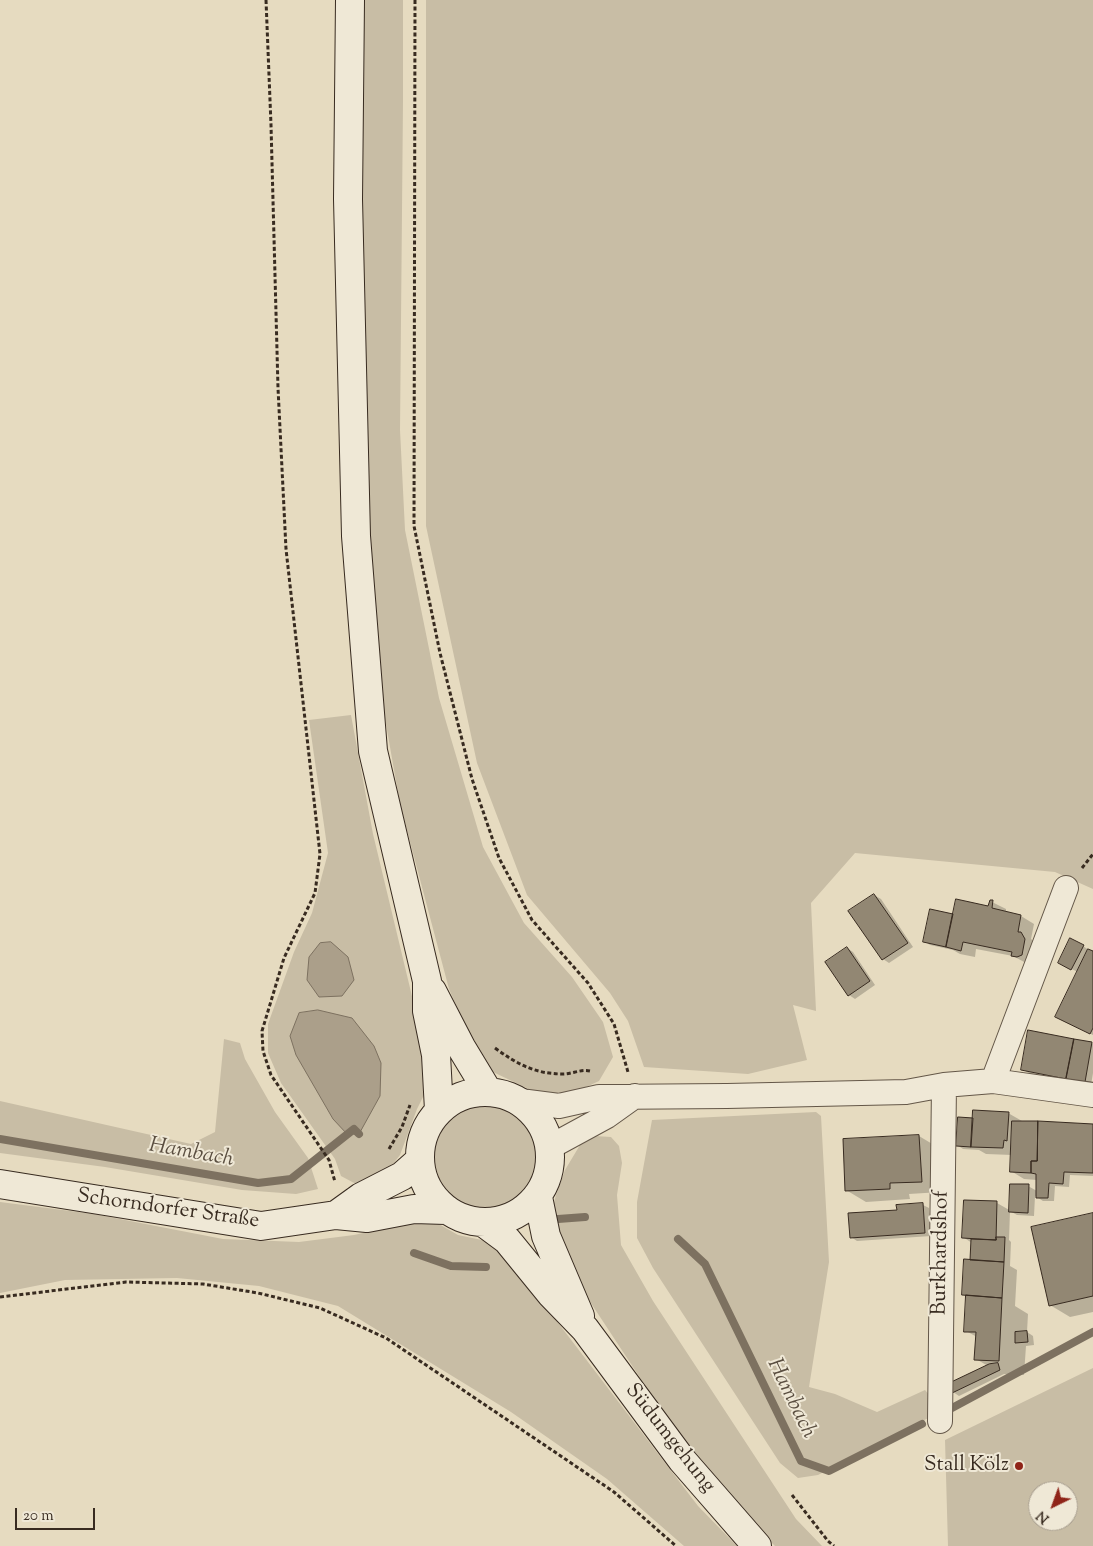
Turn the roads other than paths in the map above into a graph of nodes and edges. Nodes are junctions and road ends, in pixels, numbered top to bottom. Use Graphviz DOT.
graph roads {
  1 [pos="350,0"];
  2 [pos="1066,888"];
  3 [pos="427,981"];
  4 [pos="993,1080"];
  5 [pos="944,1085"];
  6 [pos="487,1090"];
  7 [pos="1093,1095"];
  8 [pos="635,1096"];
  9 [pos="520,1101"];
  10 [pos="439,1110"];
  11 [pos="550,1146"];
  12 [pos="419,1160"];
  13 [pos="0,1184"];
  14 [pos="538,1197"];
  15 [pos="446,1210"];
  16 [pos="336,1215"];
  17 [pos="484,1223"];
  18 [pos="585,1329"];
  19 [pos="940,1421"];
  20 [pos="758,1546"];
  1 -- 3 [label="main road"];
  2 -- 4 [label="street"];
  3 -- 6 [label="main road"];
  3 -- 10 [label="main road"];
  4 -- 5 [label="street"];
  4 -- 7 [label="street"];
  5 -- 8 [label="street"];
  5 -- 19 [label="street, Burkhardshof"];
  6 -- 9 [label="main road"];
  6 -- 10 [label="main road"];
  8 -- 9 [label="street"];
  8 -- 11 [label="street"];
  9 -- 11 [label="main road"];
  10 -- 12 [label="main road"];
  11 -- 14 [label="main road"];
  12 -- 15 [label="main road"];
  12 -- 16 [label="main road, Schorndorfer Straße"];
  13 -- 16 [label="main road, Schorndorfer Straße"];
  14 -- 17 [label="main road"];
  14 -- 18 [label="main road, Südumgehung"];
  15 -- 16 [label="main road, Schorndorfer Straße"];
  15 -- 17 [label="main road"];
  17 -- 18 [label="main road, Südumgehung"];
  18 -- 20 [label="main road, Südumgehung"];
}
